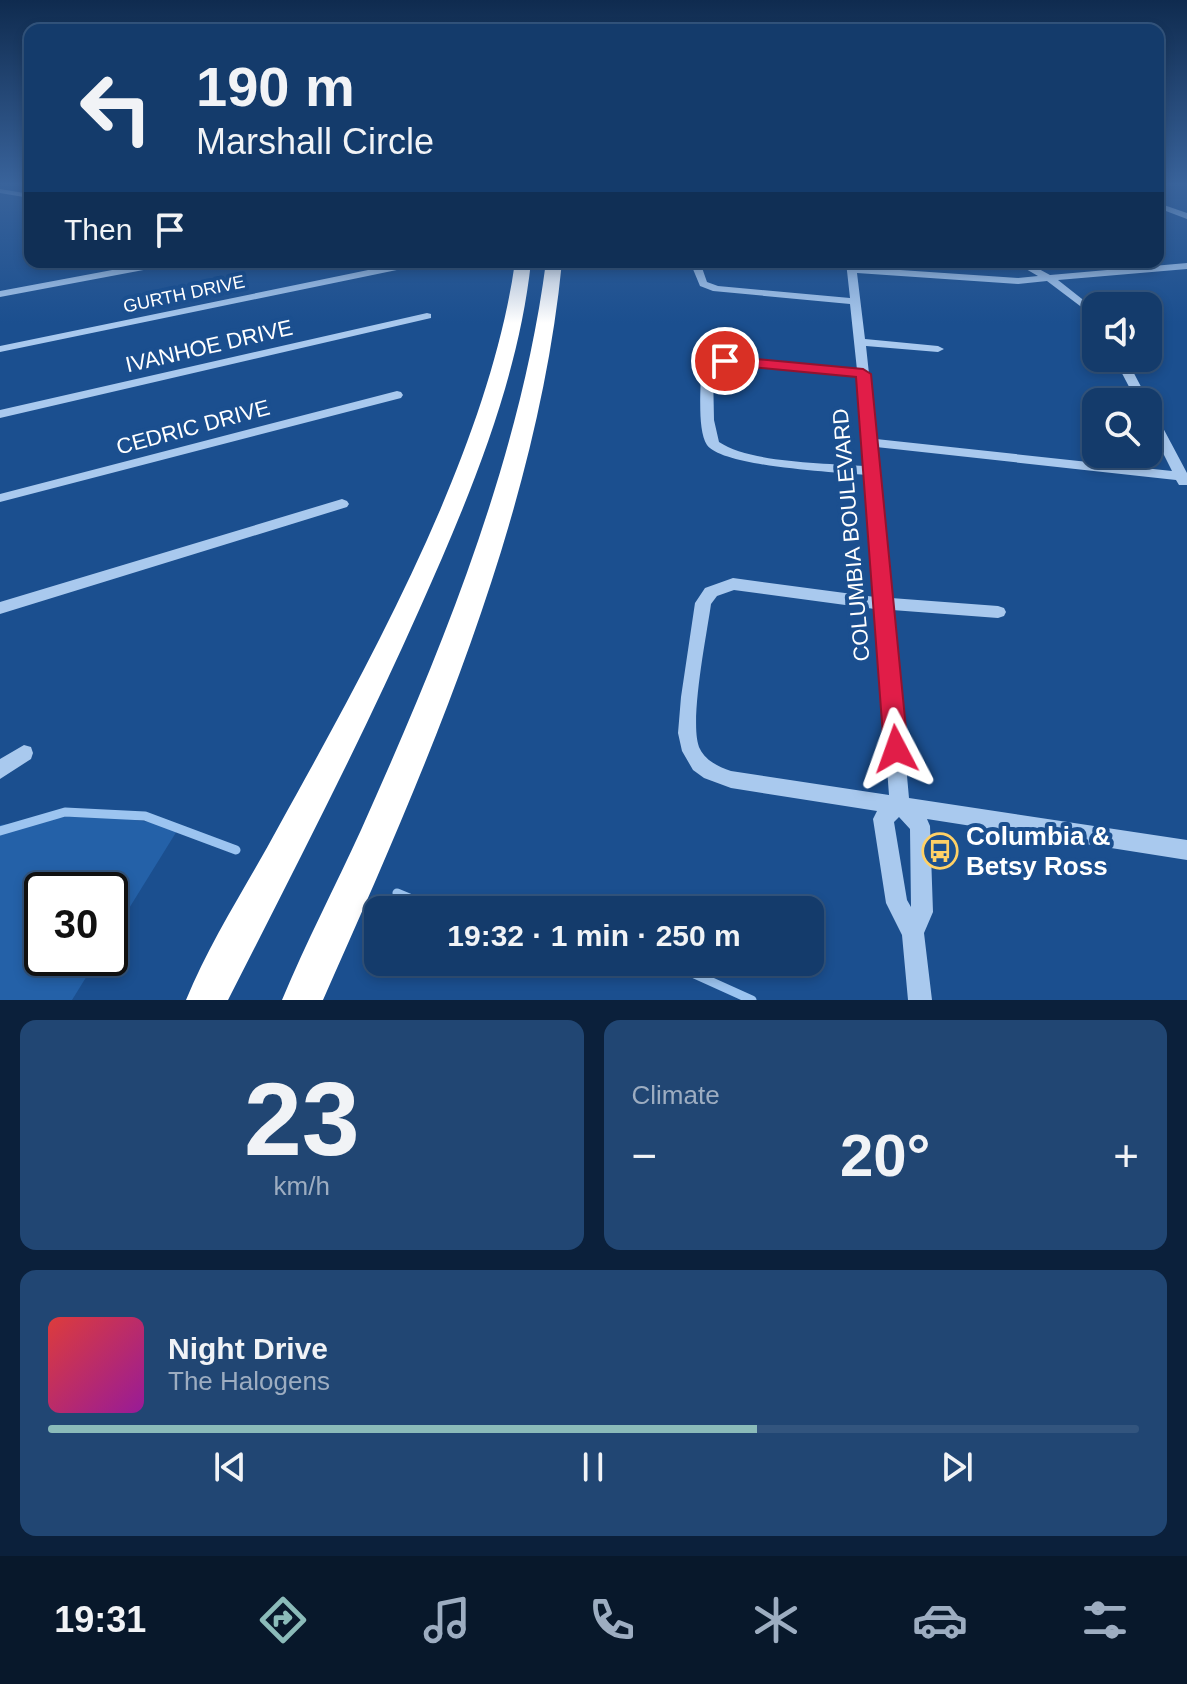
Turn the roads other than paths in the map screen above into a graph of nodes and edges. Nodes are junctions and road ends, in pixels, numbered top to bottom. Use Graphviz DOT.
graph roads {
  1 [pos="1164,265"];
  2 [pos="1164,266"];
  3 [pos="1187,266"];
  4 [pos="138,268"];
  5 [pos="392,268"];
  6 [pos="522,268"];
  7 [pos="554,268"];
  8 [pos="697,268"];
  9 [pos="852,268"];
  10 [pos="872,268"];
  11 [pos="1030,268"];
  12 [pos="1138,268"];
  13 [pos="1050,279"];
  14 [pos="1187,280"];
  15 [pos="0,294"];
  16 [pos="854,301"];
  17 [pos="1082,304"];
  18 [pos="427,316"];
  19 [pos="858,342"];
  20 [pos="0,349"];
  21 [pos="938,349"];
  22 [pos="863,374"];
  23 [pos="397,395"];
  24 [pos="0,414"];
  25 [pos="1162,437"];
  26 [pos="869,442"];
  27 [pos="870,471"];
  28 [pos="1185,480"];
  29 [pos="0,498"];
  30 [pos="342,504"];
  31 [pos="882,604"];
  32 [pos="0,608"];
  33 [pos="998,612"];
  34 [pos="24,753"];
  35 [pos="0,770"];
  36 [pos="900,804"];
  37 [pos="1187,850"];
  38 [pos="913,933"];
  39 [pos="206,1000"];
  40 [pos="302,1000"];
  41 [pos="920,1000"];
  1 -- 3 [label="street"];
  2 -- 14 [label="street"];
  4 -- 15 [label="street"];
  5 -- 20 [label="street, GURTH DRIVE"];
  6 -- 39 [label="highway"];
  7 -- 40 [label="highway"];
  8 -- 16 [label="street"];
  9 -- 16 [label="street, COLUMBIA BOULEVARD"];
  10 -- 13 [label="street"];
  11 -- 13 [label="street"];
  12 -- 13 [label="street"];
  13 -- 17 [label="street"];
  16 -- 19 [label="street, COLUMBIA BOULEVARD"];
  18 -- 24 [label="street, IVANHOE DRIVE"];
  19 -- 21 [label="street"];
  19 -- 22 [label="street, COLUMBIA BOULEVARD"];
  22 -- 26 [label="street, COLUMBIA BOULEVARD"];
  22 -- 27 [label="street"];
  23 -- 29 [label="street, CEDRIC DRIVE"];
  25 -- 28 [label="street"];
  26 -- 27 [label="street, COLUMBIA BOULEVARD"];
  26 -- 28 [label="street"];
  27 -- 31 [label="street, COLUMBIA BOULEVARD"];
  30 -- 32 [label="street"];
  31 -- 33 [label="street"];
  31 -- 36 [label="street, COLUMBIA BOULEVARD"];
  31 -- 36 [label="street"];
  34 -- 35 [label="street"];
  36 -- 37 [label="street"];
  36 -- 38 [label="street, COLUMBIA BOULEVARD"];
  36 -- 38 [label="street, COLUMBIA BOULEVARD"];
  38 -- 41 [label="street, COLUMBIA BOULEVARD"];
}
